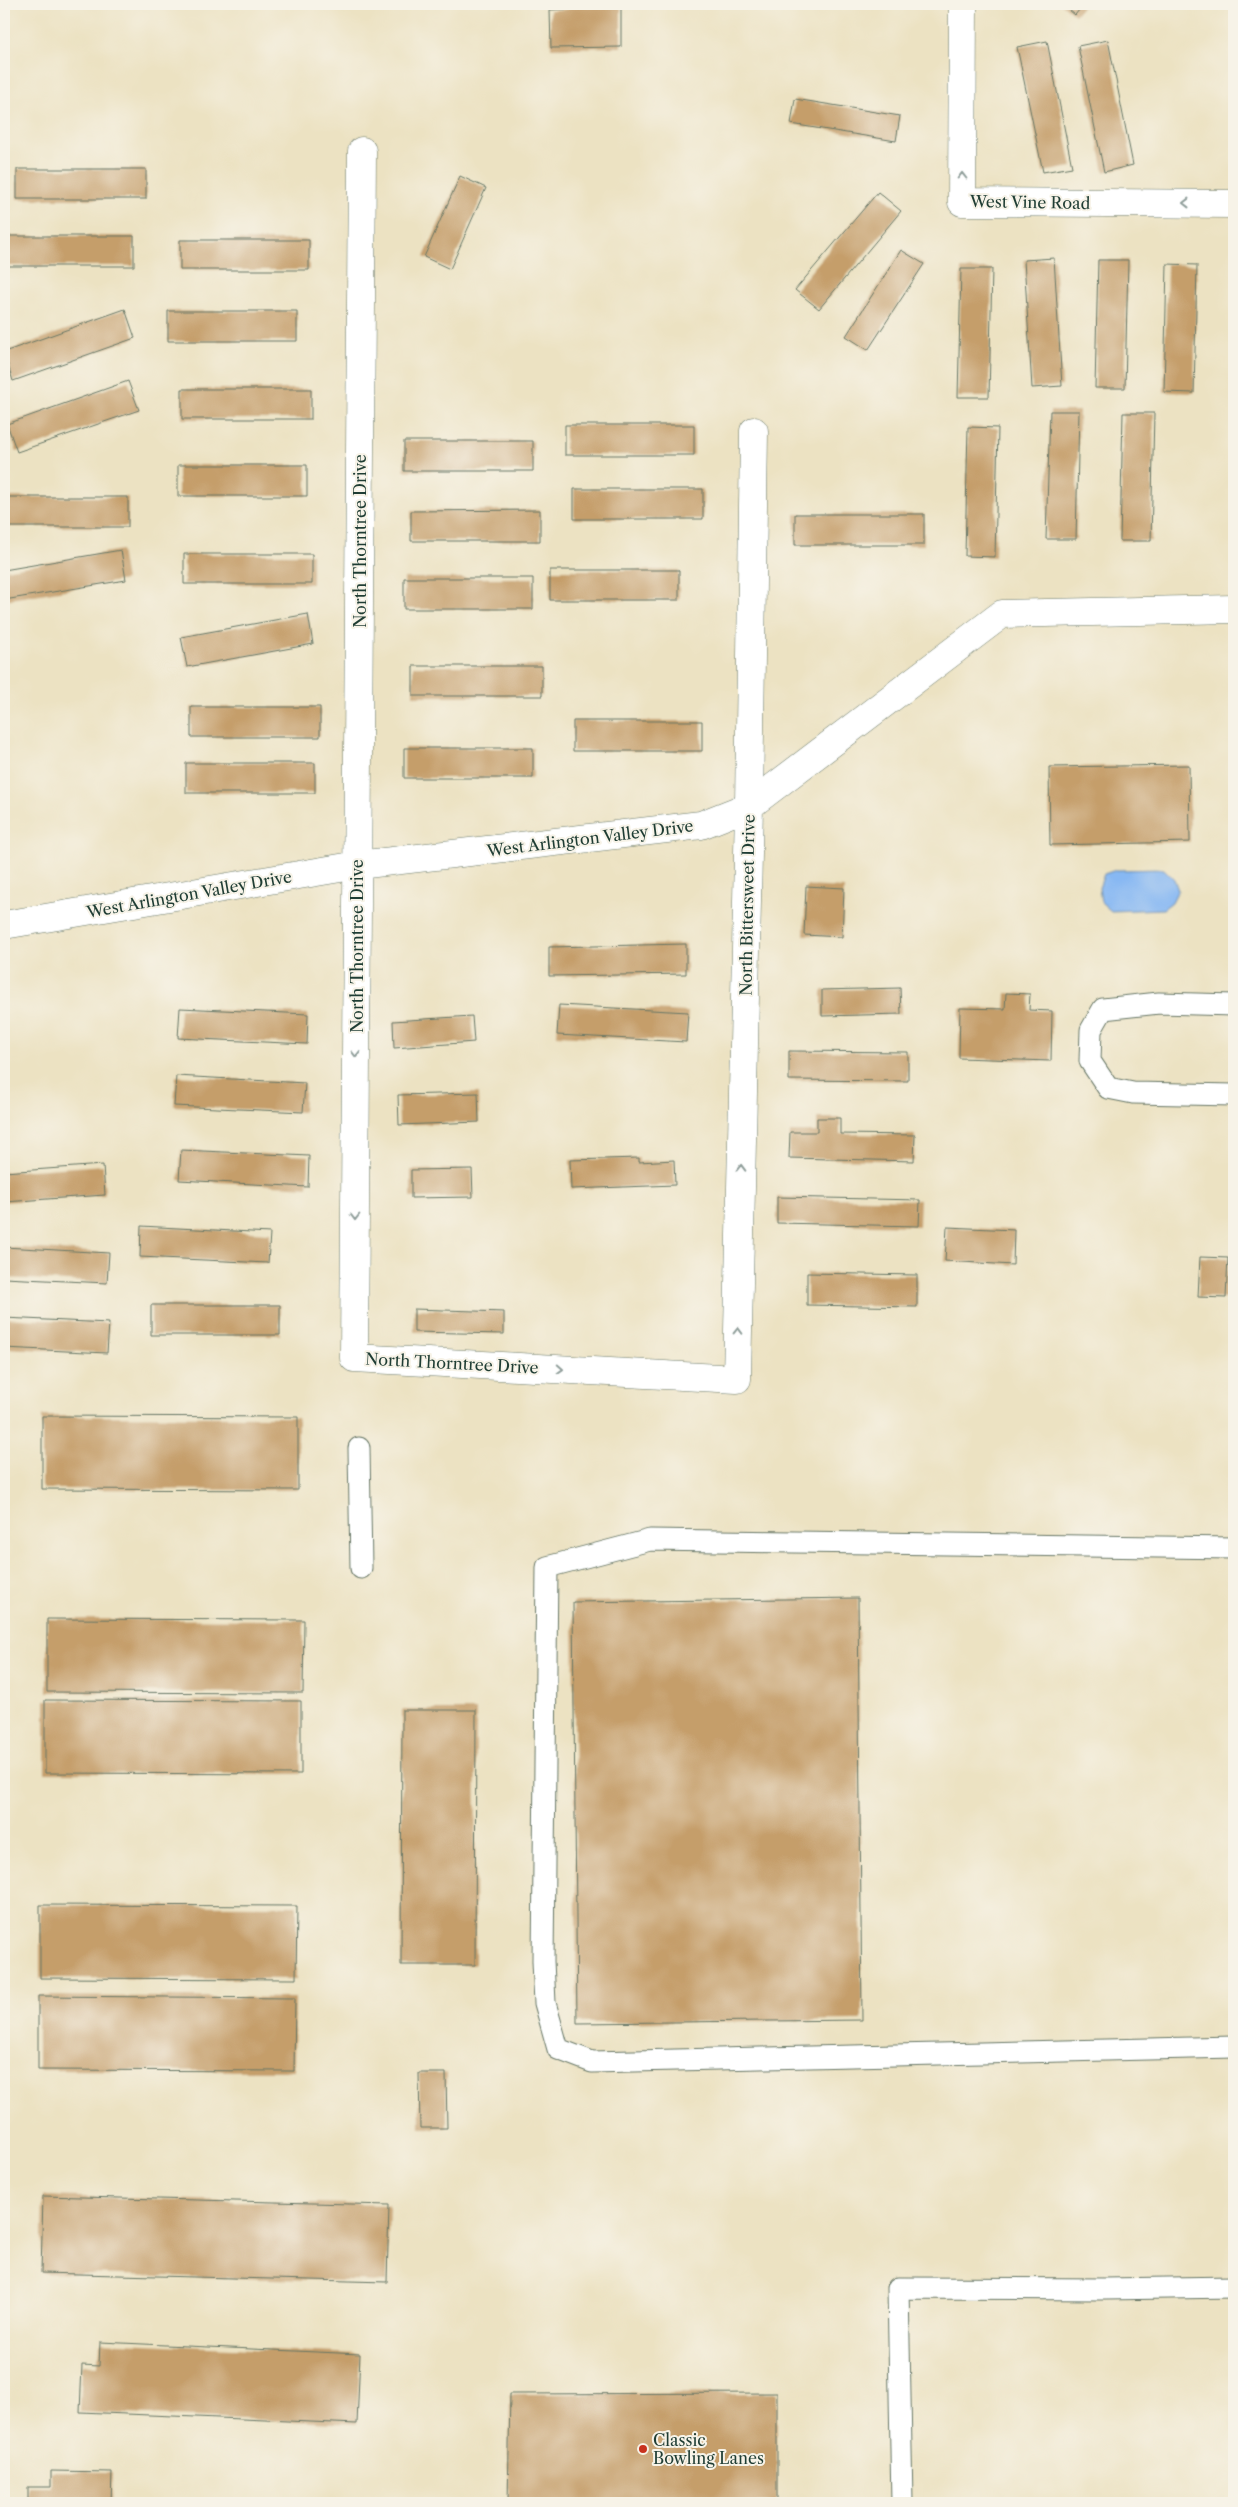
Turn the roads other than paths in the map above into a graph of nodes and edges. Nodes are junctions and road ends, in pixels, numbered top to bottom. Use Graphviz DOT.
graph roads {
  1 [pos="963,4"];
  2 [pos="362,151"];
  3 [pos="1234,204"];
  4 [pos="754,431"];
  5 [pos="1234,608"];
  6 [pos="749,806"];
  7 [pos="358,865"];
  8 [pos="4,925"];
  9 [pos="1234,1005"];
  10 [pos="1234,1095"];
  11 [pos="737,1379"];
  12 [pos="359,1448"];
  13 [pos="1234,1548"];
  14 [pos="360,1568"];
  15 [pos="1234,2047"];
  16 [pos="1234,2287"];
  17 [pos="902,2503"];
  3 -- 1 [label="street, West Vine Road, one-way"];
  2 -- 7 [label="street, North Thorntree Drive"];
  4 -- 6 [label="street, North Bittersweet Drive"];
  5 -- 6 [label="street, West Arlington Valley Drive"];
  6 -- 7 [label="street, West Arlington Valley Drive"];
  11 -- 6 [label="street, North Bittersweet Drive, one-way"];
  7 -- 8 [label="street, West Arlington Valley Drive"];
  7 -- 11 [label="street, North Thorntree Drive, one-way"];
  9 -- 10 [label="lane"];
  12 -- 14 [label="lane"];
  13 -- 15 [label="lane"];
  16 -- 17 [label="lane"];
}
